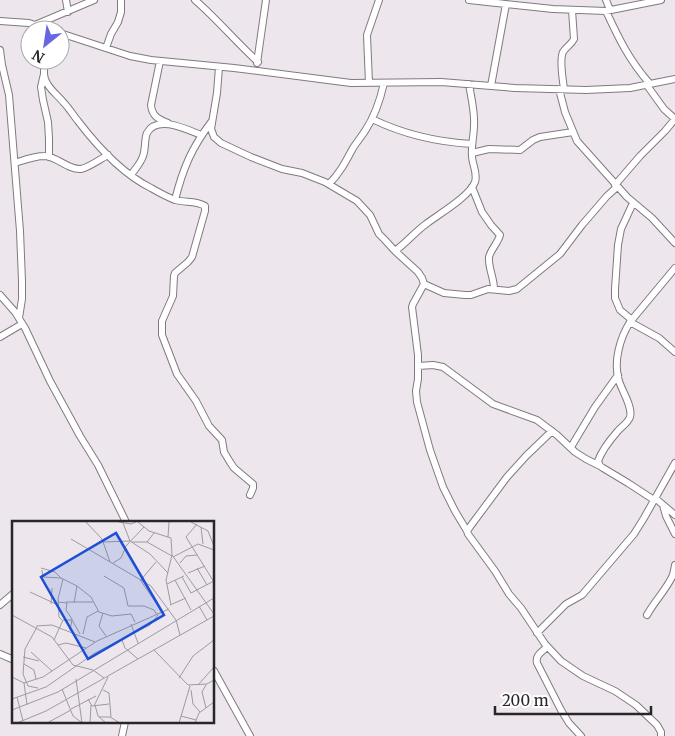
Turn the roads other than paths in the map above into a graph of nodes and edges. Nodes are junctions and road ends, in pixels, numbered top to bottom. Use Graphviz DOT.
graph roads {
  1 [pos="66,0"];
  2 [pos="94,0"];
  3 [pos="121,0"];
  4 [pos="194,0"];
  5 [pos="266,0"];
  6 [pos="379,0"];
  7 [pos="469,0"];
  8 [pos="606,0"];
  9 [pos="661,0"];
  10 [pos="506,4"];
  11 [pos="572,10"];
  12 [pos="608,10"];
  13 [pos="68,12"];
  14 [pos="48,20"];
  15 [pos="0,21"];
  16 [pos="20,22"];
  17 [pos="70,36"];
  18 [pos="106,48"];
  19 [pos="0,50"];
  20 [pos="160,61"];
  21 [pos="258,62"];
  22 [pos="219,67"];
  23 [pos="257,71"];
  24 [pos="44,72"];
  25 [pos="675,79"];
  26 [pos="369,83"];
  27 [pos="384,83"];
  28 [pos="469,84"];
  29 [pos="648,84"];
  30 [pos="491,86"];
  31 [pos="561,89"];
  32 [pos="372,119"];
  33 [pos="213,120"];
  34 [pos="171,124"];
  35 [pos="573,132"];
  36 [pos="201,135"];
  37 [pos="472,144"];
  38 [pos="472,153"];
  39 [pos="108,154"];
  40 [pos="50,157"];
  41 [pos="14,164"];
  42 [pos="131,176"];
  43 [pos="329,184"];
  44 [pos="616,186"];
  45 [pos="472,187"];
  46 [pos="175,200"];
  47 [pos="633,203"];
  48 [pos="675,243"];
  49 [pos="395,252"];
  50 [pos="675,268"];
  51 [pos="424,284"];
  52 [pos="494,289"];
  53 [pos="0,295"];
  54 [pos="21,321"];
  55 [pos="631,321"];
  56 [pos="0,337"];
  57 [pos="675,352"];
  58 [pos="418,366"];
  59 [pos="618,374"];
  60 [pos="552,431"];
  61 [pos="570,447"];
  62 [pos="675,463"];
  63 [pos="600,466"];
  64 [pos="250,495"];
  65 [pos="654,499"];
  66 [pos="664,505"];
  67 [pos="675,515"];
  68 [pos="126,521"];
  69 [pos="468,532"];
  70 [pos="675,534"];
  71 [pos="675,566"];
  72 [pos="12,595"];
  73 [pos="0,605"];
  74 [pos="647,615"];
  75 [pos="537,633"];
  76 [pos="548,647"];
  77 [pos="0,654"];
  78 [pos="12,659"];
  79 [pos="215,673"];
  80 [pos="250,736"];
  81 [pos="581,736"];
  82 [pos="661,736"];
  1 -- 13 [label="street"];
  2 -- 13 [label="street"];
  3 -- 18 [label="street"];
  4 -- 21 [label="street"];
  5 -- 21 [label="street"];
  6 -- 26 [label="street"];
  7 -- 10 [label="street"];
  8 -- 12 [label="street"];
  9 -- 12 [label="street"];
  10 -- 11 [label="street"];
  10 -- 30 [label="street"];
  11 -- 12 [label="street"];
  11 -- 31 [label="street"];
  12 -- 29 [label="street"];
  13 -- 14 [label="street"];
  15 -- 16 [label="street"];
  17 -- 18 [label="street"];
  18 -- 20 [label="street"];
  19 -- 41 [label="street"];
  20 -- 22 [label="street"];
  20 -- 34 [label="street"];
  21 -- 23 [label="street"];
  22 -- 23 [label="street"];
  22 -- 33 [label="street"];
  23 -- 26 [label="street"];
  24 -- 39 [label="street"];
  24 -- 40 [label="street"];
  25 -- 29 [label="street"];
  26 -- 27 [label="street"];
  27 -- 28 [label="street"];
  27 -- 32 [label="street"];
  28 -- 30 [label="street"];
  28 -- 37 [label="street"];
  29 -- 31 [label="street"];
  29 -- 44 [label="street"];
  30 -- 31 [label="street"];
  31 -- 35 [label="street"];
  32 -- 37 [label="street"];
  32 -- 43 [label="street"];
  33 -- 36 [label="street"];
  33 -- 43 [label="street"];
  34 -- 36 [label="street"];
  34 -- 42 [label="street"];
  35 -- 38 [label="street"];
  35 -- 44 [label="street"];
  36 -- 46 [label="street"];
  37 -- 38 [label="street"];
  38 -- 45 [label="street"];
  39 -- 40 [label="street"];
  39 -- 42 [label="street"];
  40 -- 41 [label="street"];
  41 -- 54 [label="street"];
  42 -- 46 [label="street"];
  43 -- 49 [label="street"];
  44 -- 47 [label="street"];
  44 -- 52 [label="street"];
  45 -- 49 [label="street"];
  45 -- 52 [label="street"];
  46 -- 64 [label="street"];
  47 -- 48 [label="street"];
  47 -- 55 [label="street"];
  49 -- 51 [label="street"];
  50 -- 55 [label="street"];
  51 -- 52 [label="street"];
  51 -- 58 [label="street"];
  53 -- 54 [label="street"];
  54 -- 56 [label="street"];
  54 -- 68 [label="street"];
  55 -- 57 [label="street"];
  55 -- 59 [label="street"];
  58 -- 60 [label="street"];
  58 -- 69 [label="street"];
  59 -- 61 [label="street"];
  59 -- 63 [label="street"];
  60 -- 61 [label="street"];
  60 -- 69 [label="street"];
  61 -- 63 [label="street"];
  62 -- 65 [label="street"];
  63 -- 65 [label="street"];
  65 -- 66 [label="street"];
  65 -- 75 [label="street"];
  66 -- 67 [label="street"];
  66 -- 70 [label="street"];
  69 -- 75 [label="street"];
  71 -- 74 [label="street"];
  72 -- 73 [label="street"];
  75 -- 76 [label="street"];
  76 -- 81 [label="street"];
  76 -- 82 [label="street"];
  77 -- 78 [label="street"];
  79 -- 80 [label="street"];
}
